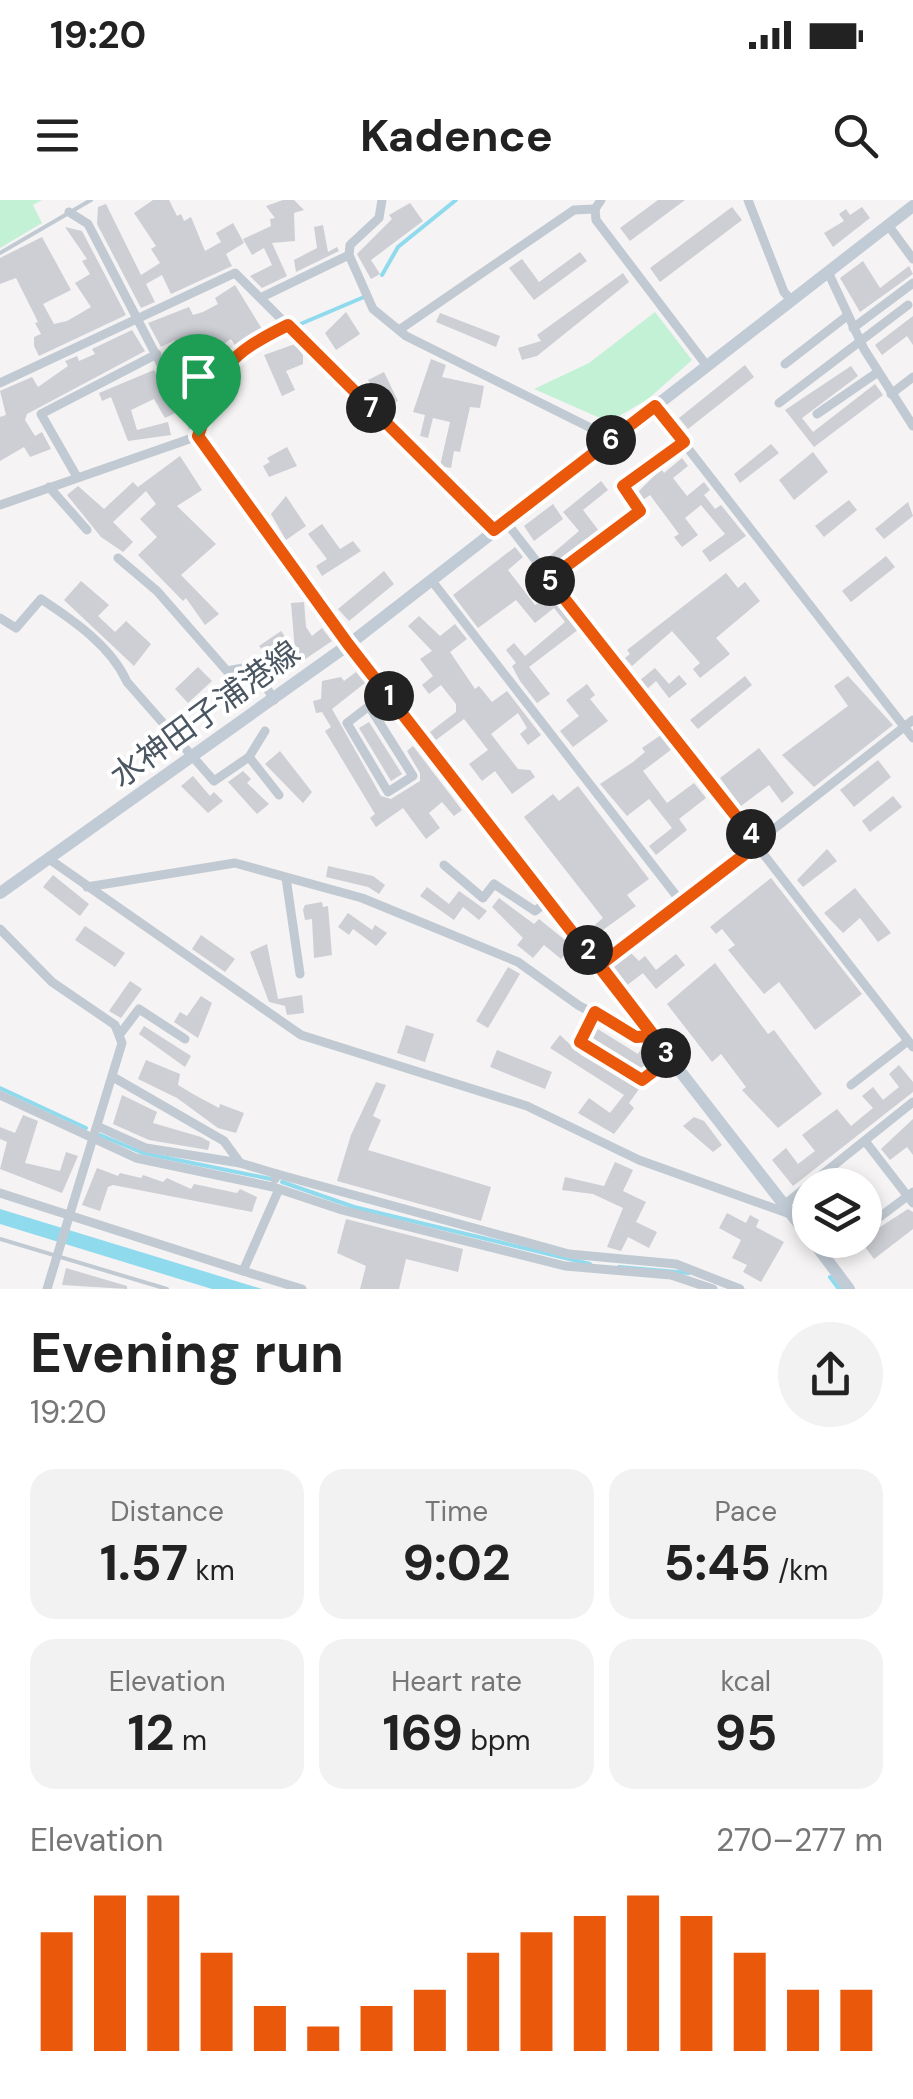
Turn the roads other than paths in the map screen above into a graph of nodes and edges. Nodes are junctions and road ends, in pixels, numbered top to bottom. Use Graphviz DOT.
graph roads {
  1 [pos="91,200"];
  2 [pos="382,200"];
  3 [pos="748,200"];
  4 [pos="598,204"];
  5 [pos="913,206"];
  6 [pos="69,212"];
  7 [pos="888,225"];
  8 [pos="0,253"];
  9 [pos="349,254"];
  10 [pos="913,259"];
  11 [pos="828,272"];
  12 [pos="913,283"];
  13 [pos="262,297"];
  14 [pos="792,300"];
  15 [pos="908,305"];
  16 [pos="137,316"];
  17 [pos="847,316"];
  18 [pos="288,325"];
  19 [pos="854,328"];
  20 [pos="398,330"];
  21 [pos="860,342"];
  22 [pos="157,354"];
  23 [pos="785,364"];
  24 [pos="706,366"];
  25 [pos="878,372"];
  26 [pos="913,377"];
  27 [pos="0,383"];
  28 [pos="892,394"];
  29 [pos="779,403"];
  30 [pos="655,406"];
  31 [pos="817,414"];
  32 [pos="913,426"];
  33 [pos="198,436"];
  34 [pos="613,439"];
  35 [pos="684,442"];
  36 [pos="77,477"];
  37 [pos="49,487"];
  38 [pos="0,504"];
  39 [pos="500,526"];
  40 [pos="87,530"];
  41 [pos="118,558"];
  42 [pos="549,579"];
  43 [pos="432,581"];
  44 [pos="0,618"];
  45 [pos="348,644"];
  46 [pos="386,693"];
  47 [pos="274,700"];
  48 [pos="368,706"];
  49 [pos="909,724"];
  50 [pos="265,731"];
  51 [pos="913,738"];
  52 [pos="193,756"];
  53 [pos="249,757"];
  54 [pos="279,794"];
  55 [pos="758,844"];
  56 [pos="49,859"];
  57 [pos="444,865"];
  58 [pos="286,878"];
  59 [pos="87,887"];
  60 [pos="0,893"];
  61 [pos="549,900"];
  62 [pos="682,903"];
  63 [pos="0,929"];
  64 [pos="600,965"];
  65 [pos="300,974"];
  66 [pos="595,1012"];
  67 [pos="120,1034"];
  68 [pos="653,1036"];
  69 [pos="184,1039"];
  70 [pos="911,1044"];
  71 [pos="671,1058"];
  72 [pos="113,1077"];
  73 [pos="851,1085"];
  74 [pos="0,1095"];
  75 [pos="913,1102"];
  76 [pos="97,1126"];
  77 [pos="92,1140"];
  78 [pos="865,1141"];
  79 [pos="240,1163"];
  80 [pos="276,1174"];
  81 [pos="276,1188"];
  82 [pos="0,1194"];
  83 [pos="911,1197"];
  84 [pos="788,1210"];
  85 [pos="792,1215"];
  86 [pos="882,1217"];
  87 [pos="67,1220"];
  88 [pos="0,1239"];
  89 [pos="58,1253"];
  90 [pos="826,1258"];
  91 [pos="243,1271"];
  92 [pos="726,1286"];
  93 [pos="47,1289"];
  94 [pos="167,1289"];
  95 [pos="302,1289"];
  96 [pos="713,1289"];
  97 [pos="740,1289"];
  98 [pos="849,1289"];
  1 -- 6 [label="lane"];
  2 -- 9 [label="street"];
  3 -- 14 [label="street"];
  4 -- 20 [label="street"];
  4 -- 24 [label="street"];
  5 -- 7 [label="main road, 水神田子浦港線"];
  6 -- 8 [label="lane"];
  6 -- 16 [label="street"];
  7 -- 10 [label="street"];
  7 -- 11 [label="main road, 水神田子浦港線"];
  9 -- 13 [label="street"];
  9 -- 20 [label="street"];
  11 -- 14 [label="main road, 水神田子浦港線"];
  11 -- 17 [label="street"];
  12 -- 19 [label="street"];
  13 -- 16 [label="street"];
  13 -- 18 [label="street"];
  14 -- 24 [label="main road, 水神田子浦港線"];
  15 -- 21 [label="street"];
  16 -- 22 [label="street"];
  16 -- 27 [label="street"];
  17 -- 19 [label="street"];
  17 -- 23 [label="street"];
  18 -- 33 [label="street"];
  18 -- 39 [label="street"];
  19 -- 21 [label="street"];
  20 -- 34 [label="street"];
  21 -- 25 [label="street"];
  21 -- 29 [label="street"];
  22 -- 33 [label="street"];
  22 -- 36 [label="street"];
  24 -- 30 [label="main road, 水神田子浦港線"];
  25 -- 28 [label="street"];
  25 -- 31 [label="street"];
  26 -- 28 [label="street"];
  28 -- 32 [label="street"];
  30 -- 34 [label="main road, 水神田子浦港線"];
  30 -- 35 [label="street"];
  33 -- 36 [label="street"];
  33 -- 45 [label="main road"];
  34 -- 39 [label="main road, 水神田子浦港線"];
  35 -- 42 [label="street"];
  35 -- 49 [label="street"];
  36 -- 37 [label="street"];
  37 -- 38 [label="street"];
  37 -- 40 [label="street"];
  39 -- 42 [label="street"];
  39 -- 43 [label="main road, 水神田子浦港線"];
  41 -- 47 [label="street"];
  42 -- 55 [label="street"];
  43 -- 45 [label="main road, 水神田子浦港線"];
  43 -- 62 [label="street"];
  44 -- 52 [label="street"];
  45 -- 46 [label="main road"];
  45 -- 47 [label="main road, 水神田子浦港線"];
  46 -- 48 [label="street"];
  46 -- 61 [label="main road"];
  47 -- 52 [label="main road, 水神田子浦港線"];
  48 -- 48 [label="street"];
  49 -- 51 [label="street"];
  49 -- 55 [label="street"];
  50 -- 53 [label="street"];
  52 -- 53 [label="street"];
  52 -- 56 [label="main road, 水神田子浦港線"];
  53 -- 54 [label="street"];
  55 -- 62 [label="street"];
  55 -- 70 [label="street"];
  56 -- 59 [label="street"];
  56 -- 60 [label="main road, 水神田子浦港線"];
  57 -- 61 [label="street"];
  58 -- 59 [label="street"];
  58 -- 65 [label="street"];
  58 -- 66 [label="street"];
  59 -- 84 [label="street"];
  61 -- 64 [label="main road"];
  62 -- 64 [label="street"];
  63 -- 67 [label="street"];
  64 -- 68 [label="main road"];
  66 -- 68 [label="street"];
  66 -- 71 [label="street"];
  67 -- 69 [label="street"];
  67 -- 72 [label="street"];
  68 -- 71 [label="main road"];
  70 -- 73 [label="street"];
  71 -- 84 [label="main road"];
  72 -- 76 [label="street"];
  72 -- 79 [label="street"];
  74 -- 77 [label="street"];
  75 -- 78 [label="street"];
  76 -- 77 [label="street"];
  76 -- 79 [label="street"];
  77 -- 81 [label="street"];
  77 -- 87 [label="street"];
  78 -- 83 [label="street"];
  78 -- 84 [label="street"];
  79 -- 80 [label="street"];
  80 -- 81 [label="street"];
  80 -- 92 [label="street"];
  81 -- 91 [label="street"];
  81 -- 96 [label="street"];
  82 -- 87 [label="street"];
  83 -- 86 [label="street"];
  84 -- 85 [label="main road"];
  87 -- 89 [label="street"];
  87 -- 91 [label="street"];
  88 -- 89 [label="lane"];
  89 -- 93 [label="street"];
  89 -- 94 [label="lane"];
  90 -- 98 [label="main road"];
  91 -- 95 [label="street"];
  92 -- 97 [label="street"];
}
